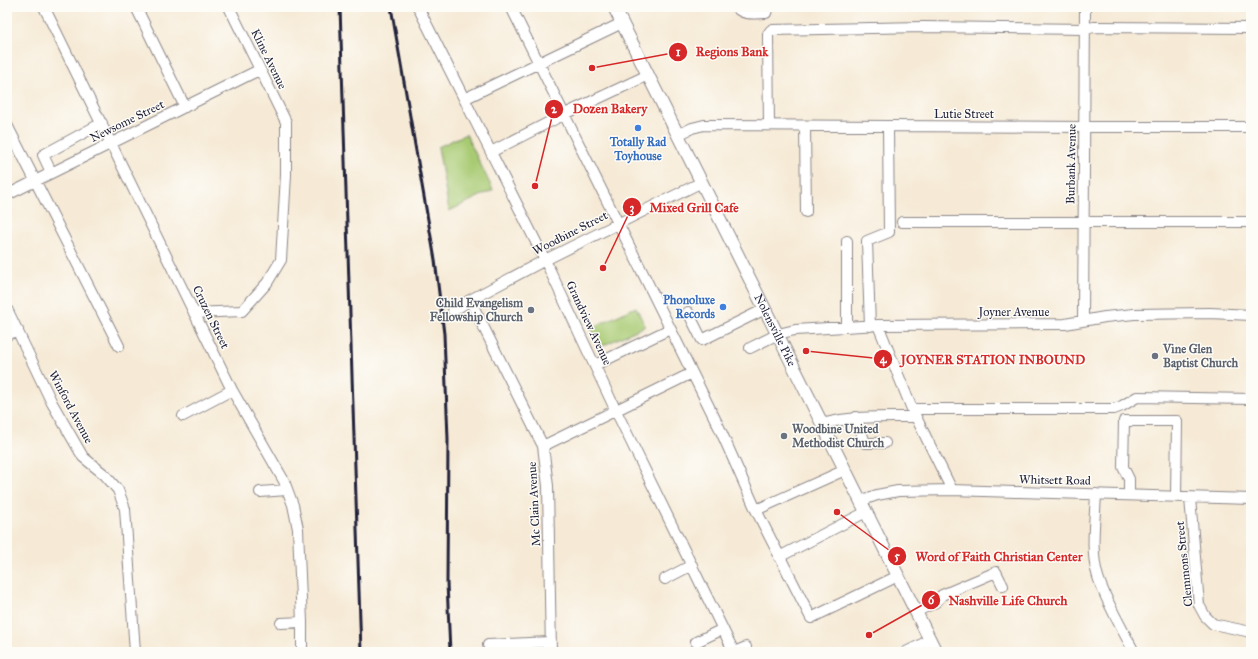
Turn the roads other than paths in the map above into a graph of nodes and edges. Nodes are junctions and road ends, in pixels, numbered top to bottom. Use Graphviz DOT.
graph roads {
  1 [pos="44,7"];
  2 [pos="136,7"];
  3 [pos="229,7"];
  4 [pos="418,7"];
  5 [pos="511,7"];
  6 [pos="614,7"];
  7 [pos="736,7"];
  8 [pos="768,7"];
  9 [pos="1085,7"];
  10 [pos="622,23"];
  11 [pos="1251,28"];
  12 [pos="1085,29"];
  13 [pos="539,62"];
  14 [pos="259,70"];
  15 [pos="648,75"];
  16 [pos="464,99"];
  17 [pos="185,107"];
  18 [pos="565,114"];
  19 [pos="102,123"];
  20 [pos="7,125"];
  21 [pos="769,125"];
  22 [pos="805,126"];
  23 [pos="888,126"];
  24 [pos="1085,127"];
  25 [pos="1251,127"];
  26 [pos="678,135"];
  27 [pos="112,143"];
  28 [pos="491,152"];
  29 [pos="51,172"];
  30 [pos="35,181"];
  31 [pos="702,182"];
  32 [pos="7,195"];
  33 [pos="806,212"];
  34 [pos="902,222"];
  35 [pos="1084,222"];
  36 [pos="1251,222"];
  37 [pos="618,224"];
  38 [pos="847,240"];
  39 [pos="545,260"];
  40 [pos="470,300"];
  41 [pos="7,309"];
  42 [pos="765,309"];
  43 [pos="453,311"];
  44 [pos="688,312"];
  45 [pos="194,313"];
  46 [pos="1251,315"];
  47 [pos="1083,321"];
  48 [pos="847,326"];
  49 [pos="874,326"];
  50 [pos="670,329"];
  51 [pos="18,330"];
  52 [pos="778,334"];
  53 [pos="7,335"];
  54 [pos="119,346"];
  55 [pos="750,348"];
  56 [pos="595,365"];
  57 [pos="692,373"];
  58 [pos="232,390"];
  59 [pos="1251,398"];
  60 [pos="616,411"];
  61 [pos="912,413"];
  62 [pos="183,416"];
  63 [pos="856,417"];
  64 [pos="822,424"];
  65 [pos="885,443"];
  66 [pos="543,446"];
  67 [pos="845,470"];
  68 [pos="287,490"];
  69 [pos="952,490"];
  70 [pos="260,492"];
  71 [pos="1096,494"];
  72 [pos="1129,495"];
  73 [pos="1176,497"];
  74 [pos="1190,498"];
  75 [pos="1251,499"];
  76 [pos="860,501"];
  77 [pos="756,510"];
  78 [pos="866,512"];
  79 [pos="779,557"];
  80 [pos="692,566"];
  81 [pos="898,576"];
  82 [pos="665,578"];
  83 [pos="1003,586"];
  84 [pos="916,612"];
  85 [pos="302,622"];
  86 [pos="281,623"];
  87 [pos="723,629"];
  88 [pos="1251,632"];
  89 [pos="930,640"];
  90 [pos="696,642"];
  91 [pos="488,645"];
  92 [pos="551,647"];
  93 [pos="746,647"];
  94 [pos="135,652"];
  95 [pos="302,652"];
  96 [pos="734,652"];
  97 [pos="906,652"];
  98 [pos="936,652"];
  99 [pos="1134,652"];
  1 -- 19 [label="street, Cruzen Street"];
  2 -- 17 [label="street"];
  3 -- 14 [label="street, Kline Avenue"];
  4 -- 16 [label="street, Grandview Avenue"];
  5 -- 13 [label="street"];
  6 -- 10 [label="main road, Nolensville Pike"];
  7 -- 8 [label="street"];
  9 -- 12 [label="street, Burbank Avenue"];
  10 -- 13 [label="street"];
  10 -- 15 [label="main road, Nolensville Pike"];
  11 -- 12 [label="street"];
  12 -- 21 [label="street"];
  12 -- 24 [label="street, Burbank Avenue"];
  13 -- 16 [label="street"];
  13 -- 18 [label="street"];
  14 -- 17 [label="street, Newsome Street"];
  14 -- 45 [label="street, Kline Avenue"];
  15 -- 18 [label="street"];
  15 -- 26 [label="main road, Nolensville Pike"];
  16 -- 28 [label="street, Grandview Avenue"];
  17 -- 27 [label="street, Newsome Street"];
  18 -- 28 [label="street"];
  18 -- 37 [label="street"];
  19 -- 27 [label="street, Cruzen Street"];
  19 -- 29 [label="street"];
  20 -- 30 [label="street"];
  21 -- 22 [label="street, Lutie Street"];
  21 -- 26 [label="street, Lutie Street"];
  22 -- 23 [label="street, Lutie Street"];
  22 -- 33 [label="street"];
  23 -- 24 [label="street, Lutie Street"];
  23 -- 49 [label="street"];
  24 -- 25 [label="street, Lutie Street"];
  24 -- 35 [label="street, Burbank Avenue"];
  26 -- 31 [label="main road, Nolensville Pike"];
  27 -- 29 [label="street, Newsome Street"];
  27 -- 45 [label="street, Cruzen Street"];
  28 -- 39 [label="street, Grandview Avenue"];
  29 -- 30 [label="street, Newsome Street"];
  30 -- 32 [label="street, Newsome Street"];
  30 -- 54 [label="street"];
  31 -- 37 [label="street, Woodbine Street"];
  31 -- 42 [label="main road, Nolensville Pike"];
  34 -- 35 [label="street"];
  35 -- 36 [label="street"];
  35 -- 47 [label="street, Burbank Avenue"];
  37 -- 39 [label="street, Woodbine Street"];
  37 -- 50 [label="street"];
  38 -- 48 [label="street"];
  39 -- 40 [label="street, Woodbine Street"];
  39 -- 56 [label="street, Grandview Avenue"];
  40 -- 43 [label="street, Woodbine Street"];
  40 -- 66 [label="street, Mc Clain Avenue"];
  41 -- 51 [label="street, Winford Avenue"];
  42 -- 44 [label="street"];
  42 -- 52 [label="main road, Nolensville Pike"];
  45 -- 58 [label="street, Cruzen Street"];
  46 -- 47 [label="street, Joyner Avenue"];
  47 -- 49 [label="street, Joyner Avenue"];
  48 -- 49 [label="street, Joyner Avenue"];
  48 -- 52 [label="street, Joyner Avenue"];
  49 -- 61 [label="street"];
  50 -- 56 [label="street"];
  50 -- 57 [label="street"];
  51 -- 53 [label="street"];
  51 -- 94 [label="street, Winford Avenue"];
  52 -- 55 [label="street, Joyner Avenue"];
  52 -- 64 [label="main road, Nolensville Pike"];
  56 -- 60 [label="street, Grandview Avenue"];
  57 -- 60 [label="street"];
  57 -- 77 [label="street"];
  58 -- 62 [label="street"];
  58 -- 68 [label="street, Cruzen Street"];
  59 -- 61 [label="street"];
  60 -- 66 [label="street"];
  60 -- 80 [label="street, Grandview Avenue"];
  61 -- 63 [label="street"];
  61 -- 69 [label="street"];
  63 -- 64 [label="street"];
  63 -- 65 [label="street"];
  64 -- 67 [label="main road, Nolensville Pike"];
  66 -- 92 [label="street, Mc Clain Avenue"];
  67 -- 76 [label="main road, Nolensville Pike"];
  67 -- 77 [label="street"];
  68 -- 70 [label="street"];
  68 -- 85 [label="street, Cruzen Street"];
  69 -- 71 [label="street, Whitsett Road"];
  69 -- 76 [label="street, Whitsett Road"];
  71 -- 72 [label="street, Whitsett Road"];
  71 -- 99 [label="street"];
  72 -- 73 [label="street, Whitsett Road"];
  72 -- 73 [label="street"];
  73 -- 74 [label="street, Whitsett Road"];
  74 -- 75 [label="street, Whitsett Road"];
  74 -- 88 [label="street, Clemmons Street"];
  76 -- 78 [label="main road, Nolensville Pike"];
  77 -- 79 [label="street"];
  78 -- 79 [label="street"];
  78 -- 81 [label="main road, Nolensville Pike"];
  79 -- 81 [label="street"];
  80 -- 82 [label="street"];
  80 -- 87 [label="street, Grandview Avenue"];
  81 -- 84 [label="main road, Nolensville Pike"];
  83 -- 84 [label="street"];
  84 -- 89 [label="main road, Nolensville Pike"];
  85 -- 86 [label="street"];
  85 -- 95 [label="street, Cruzen Street"];
  87 -- 90 [label="street"];
  87 -- 96 [label="street, Grandview Avenue"];
  89 -- 97 [label="street"];
  89 -- 98 [label="main road, Nolensville Pike"];
  91 -- 92 [label="street"];
  93 -- 96 [label="street"];
}
